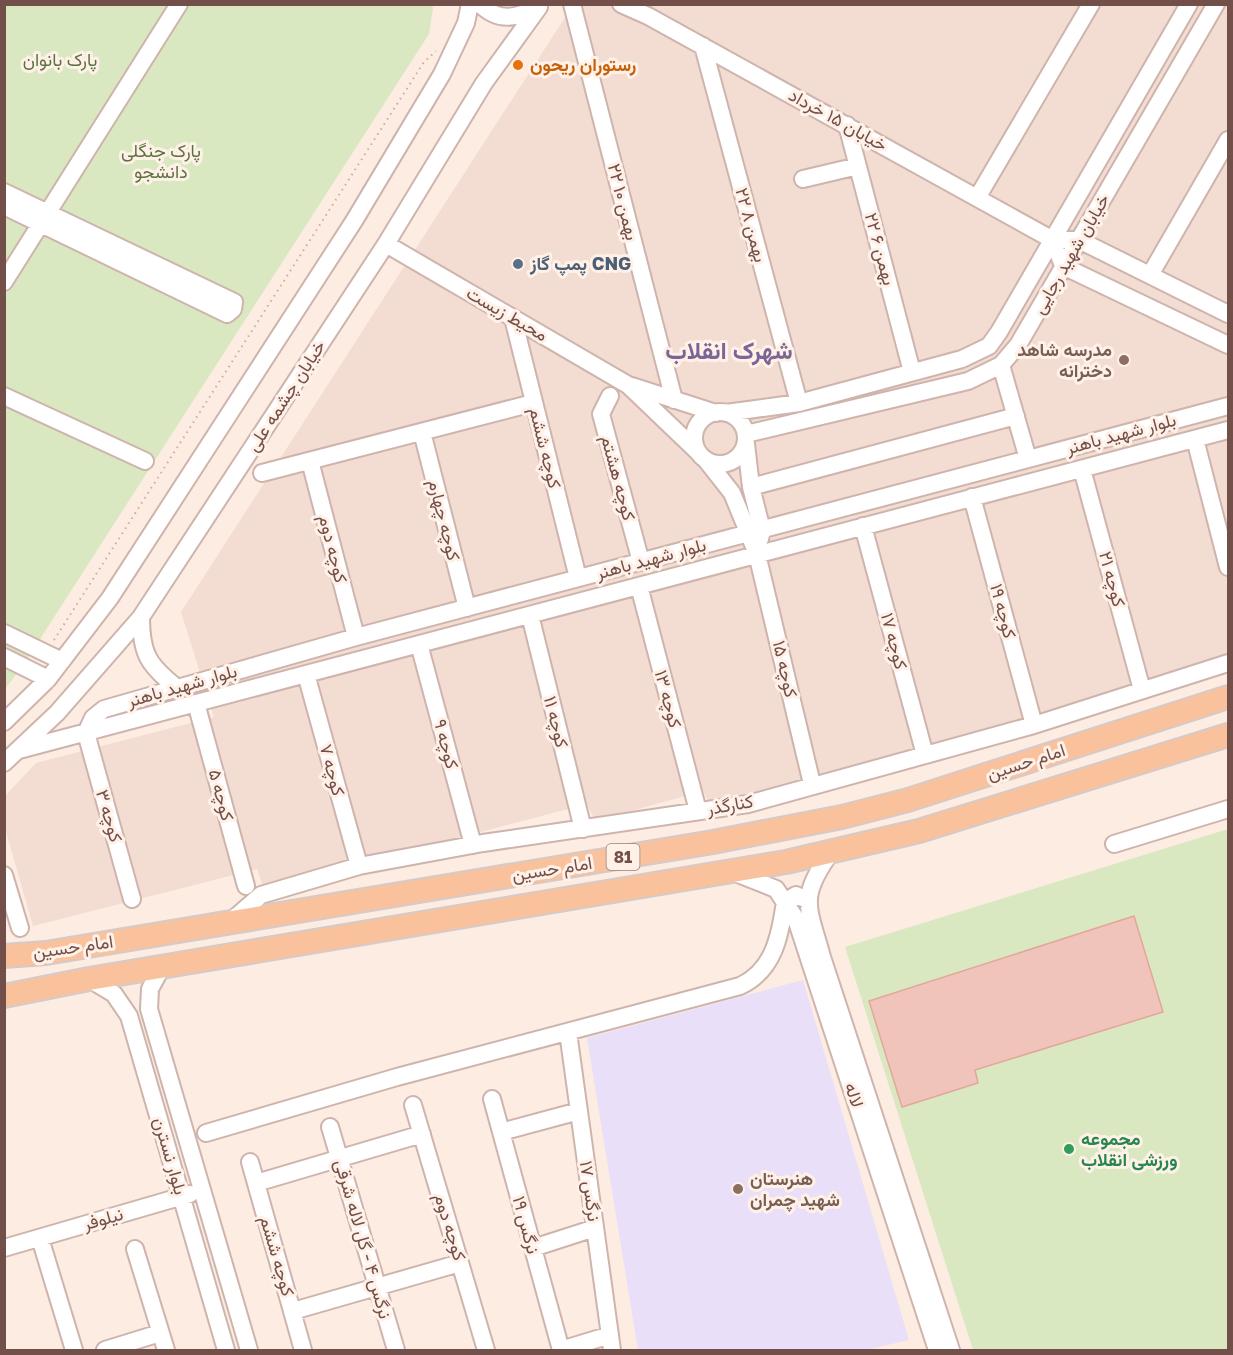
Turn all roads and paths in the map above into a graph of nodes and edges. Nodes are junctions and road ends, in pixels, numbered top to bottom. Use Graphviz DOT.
graph roads {
  1 [pos="179,4"];
  2 [pos="470,4"];
  3 [pos="480,4"];
  4 [pos="572,4"];
  5 [pos="621,4"];
  6 [pos="1091,4"];
  7 [pos="1190,4"];
  8 [pos="1216,4"];
  9 [pos="540,6"];
  10 [pos="651,10"];
  11 [pos="441,46"];
  12 [pos="703,46"];
  13 [pos="847,125"];
  14 [pos="1228,140"];
  15 [pos="858,166"];
  16 [pos="802,179"];
  17 [pos="4,192"];
  18 [pos="977,198"];
  19 [pos="4,206"];
  20 [pos="44,218"];
  21 [pos="1053,240"];
  22 [pos="1079,240"];
  23 [pos="386,244"];
  24 [pos="1063,266"];
  25 [pos="1150,276"];
  26 [pos="4,282"];
  27 [pos="1228,314"];
  28 [pos="513,318"];
  29 [pos="1228,345"];
  30 [pos="1001,365"];
  31 [pos="912,372"];
  32 [pos="628,385"];
  33 [pos="4,396"];
  34 [pos="610,396"];
  35 [pos="674,400"];
  36 [pos="533,403"];
  37 [pos="799,403"];
  38 [pos="1228,406"];
  39 [pos="721,413"];
  40 [pos="1016,416"];
  41 [pos="1228,430"];
  42 [pos="422,432"];
  43 [pos="746,439"];
  44 [pos="1195,439"];
  45 [pos="702,456"];
  46 [pos="1028,459"];
  47 [pos="145,461"];
  48 [pos="310,461"];
  49 [pos="1082,468"];
  50 [pos="262,473"];
  51 [pos="751,487"];
  52 [pos="972,497"];
  53 [pos="863,526"];
  54 [pos="756,531"];
  55 [pos="757,554"];
  56 [pos="641,562"];
  57 [pos="1228,567"];
  58 [pos="578,578"];
  59 [pos="639,586"];
  60 [pos="467,608"];
  61 [pos="530,615"];
  62 [pos="141,617"];
  63 [pos="4,633"];
  64 [pos="356,637"];
  65 [pos="419,644"];
  66 [pos="46,653"];
  67 [pos="4,657"];
  68 [pos="62,661"];
  69 [pos="1224,666"];
  70 [pos="306,674"];
  71 [pos="48,679"];
  72 [pos="176,687"];
  73 [pos="1142,690"];
  74 [pos="1228,697"];
  75 [pos="196,704"];
  76 [pos="4,722"];
  77 [pos="1034,725"];
  78 [pos="86,733"];
  79 [pos="1228,735"];
  80 [pos="19,750"];
  81 [pos="925,755"];
  82 [pos="4,763"];
  83 [pos="812,784"];
  84 [pos="1228,809"];
  85 [pos="698,811"];
  86 [pos="583,829"];
  87 [pos="473,844"];
  88 [pos="1114,844"];
  89 [pos="831,852"];
  90 [pos="359,867"];
  91 [pos="732,872"];
  92 [pos="4,875"];
  93 [pos="246,886"];
  94 [pos="132,899"];
  95 [pos="807,900"];
  96 [pos="785,902"];
  97 [pos="230,922"];
  98 [pos="20,928"];
  99 [pos="4,956"];
  100 [pos="162,967"];
  101 [pos="89,979"];
  102 [pos="4,996"];
  103 [pos="568,1032"];
  104 [pos="492,1099"];
  105 [pos="413,1105"];
  106 [pos="579,1111"];
  107 [pos="330,1127"];
  108 [pos="501,1132"];
  109 [pos="206,1133"];
  110 [pos="422,1134"];
  111 [pos="339,1158"];
  112 [pos="250,1162"];
  113 [pos="256,1183"];
  114 [pos="202,1191"];
  115 [pos="182,1197"];
  116 [pos="595,1228"];
  117 [pos="40,1238"];
  118 [pos="4,1248"];
  119 [pos="532,1248"];
  120 [pos="135,1249"];
  121 [pos="460,1263"];
  122 [pos="377,1288"];
  123 [pos="293,1311"];
  124 [pos="160,1334"];
  125 [pos="611,1343"];
  126 [pos="74,1350"];
  127 [pos="105,1350"];
  128 [pos="166,1350"];
  129 [pos="226,1350"];
  130 [pos="249,1350"];
  131 [pos="303,1350"];
  132 [pos="396,1350"];
  133 [pos="486,1350"];
  134 [pos="561,1350"];
  135 [pos="945,1350"];
  1 -- 20 [label="street"];
  2 -- 68 [label="street"];
  3 -- 9 [label="street"];
  4 -- 35 [label="street, ۲۲ بهمن ۱۰"];
  5 -- 10 [label="street, خیابان ۱۵ خرداد"];
  6 -- 18 [label="street"];
  7 -- 21 [label="street, خیابان شهید رجایی"];
  8 -- 22 [label="street, خیابان شهید رجایی"];
  9 -- 23 [label="street, خیابان چشمه علی"];
  10 -- 12 [label="street, خیابان ۱۵ خرداد"];
  11 -- 66 [label="path"];
  12 -- 13 [label="street, خیابان ۱۵ خرداد"];
  12 -- 37 [label="street, ۲۲ بهمن ۸"];
  13 -- 15 [label="street, ۲۲ بهمن ۶"];
  13 -- 18 [label="street, خیابان ۱۵ خرداد"];
  14 -- 25 [label="street"];
  15 -- 16 [label="street"];
  15 -- 31 [label="street, ۲۲ بهمن ۶"];
  17 -- 20 [label="street"];
  18 -- 21 [label="street, خیابان ۱۵ خرداد"];
  19 -- 20 [label="street"];
  20 -- 20 [label="street"];
  20 -- 26 [label="street"];
  21 -- 22 [label="street, خیابان ۱۵ خرداد"];
  21 -- 24 [label="street"];
  21 -- 31 [label="street, خیابان شهید رجایی"];
  22 -- 24 [label="street, خیابان شهید رجایی"];
  22 -- 25 [label="street, خیابان ۱۵ خرداد"];
  23 -- 28 [label="street, محیط زیست"];
  23 -- 62 [label="street, خیابان چشمه علی"];
  24 -- 29 [label="street"];
  24 -- 30 [label="street, خیابان شهید رجایی"];
  25 -- 27 [label="street, خیابان ۱۵ خرداد"];
  28 -- 32 [label="street, محیط زیست"];
  28 -- 36 [label="street, کوچه ششم"];
  30 -- 40 [label="street"];
  30 -- 43 [label="street, خیابان شهید رجایی"];
  31 -- 37 [label="street, خیابان شهید رجایی"];
  32 -- 35 [label="street, محیط زیست"];
  32 -- 45 [label="street, محیط زیست"];
  33 -- 47 [label="street"];
  34 -- 56 [label="street, کوچه هشتم"];
  35 -- 39 [label="street, محیط زیست"];
  36 -- 42 [label="street"];
  36 -- 58 [label="street, کوچه ششم"];
  37 -- 39 [label="street, خیابان شهید رجایی"];
  38 -- 46 [label="street, بلوار شهید باهنر"];
  39 -- 43 [label="street"];
  39 -- 45 [label="street"];
  40 -- 46 [label="street"];
  40 -- 51 [label="street"];
  41 -- 44 [label="street, بلوار شهید باهنر"];
  42 -- 48 [label="street"];
  42 -- 60 [label="street, کوچه چهارم"];
  43 -- 45 [label="street"];
  43 -- 51 [label="street"];
  44 -- 49 [label="street, بلوار شهید باهنر"];
  44 -- 57 [label="street"];
  45 -- 54 [label="street, محیط زیست"];
  46 -- 54 [label="street, بلوار شهید باهنر"];
  48 -- 50 [label="street"];
  48 -- 64 [label="street, کوچه دوم"];
  49 -- 52 [label="street, بلوار شهید باهنر"];
  49 -- 73 [label="street, کوچه ۲۱"];
  51 -- 54 [label="street"];
  52 -- 53 [label="street, بلوار شهید باهنر"];
  52 -- 77 [label="street, کوچه ۱۹"];
  53 -- 55 [label="street, بلوار شهید باهنر"];
  53 -- 81 [label="street, کوچه ۱۷"];
  54 -- 55 [label="street"];
  54 -- 56 [label="street, بلوار شهید باهنر"];
  55 -- 59 [label="street, بلوار شهید باهنر"];
  55 -- 83 [label="street, کوچه ۱۵"];
  56 -- 58 [label="street, بلوار شهید باهنر"];
  58 -- 60 [label="street, بلوار شهید باهنر"];
  59 -- 61 [label="street, بلوار شهید باهنر"];
  59 -- 85 [label="street, کوچه ۱۳"];
  60 -- 64 [label="street, بلوار شهید باهنر"];
  61 -- 65 [label="street, بلوار شهید باهنر"];
  61 -- 86 [label="street, کوچه ۱۱"];
  62 -- 72 [label="street"];
  62 -- 80 [label="street, خیابان چشمه علی"];
  63 -- 66 [label="street"];
  64 -- 72 [label="street, بلوار شهید باهنر"];
  65 -- 70 [label="street, بلوار شهید باهنر"];
  65 -- 87 [label="street, کوچه ۹"];
  66 -- 68 [label="street"];
  67 -- 71 [label="street"];
  68 -- 71 [label="street"];
  69 -- 73 [label="street, کنارگذر"];
  70 -- 75 [label="street, بلوار شهید باهنر"];
  70 -- 90 [label="street, کوچه ۷"];
  71 -- 76 [label="street"];
  72 -- 78 [label="street, بلوار شهید باهنر"];
  73 -- 77 [label="street, کنارگذر"];
  74 -- 97 [label="main road, امام حسین / 81"];
  75 -- 78 [label="street, بلوار شهید باهنر"];
  75 -- 93 [label="street, کوچه ۵"];
  77 -- 81 [label="street, کنارگذر"];
  78 -- 80 [label="street, بلوار شهید باهنر"];
  78 -- 94 [label="street, کوچه ۳"];
  79 -- 89 [label="main road, امام حسین / 81"];
  80 -- 82 [label="street, خیابان چشمه علی"];
  81 -- 83 [label="street, کنارگذر"];
  83 -- 85 [label="street, کنارگذر"];
  84 -- 88 [label="street"];
  85 -- 86 [label="street, کنارگذر"];
  86 -- 87 [label="street, کنارگذر"];
  87 -- 90 [label="street, کنارگذر"];
  89 -- 91 [label="main road, امام حسین / 81"];
  89 -- 95 [label="street"];
  90 -- 97 [label="street, کنارگذر"];
  91 -- 96 [label="street, لاله"];
  91 -- 100 [label="main road, امام حسین / 81"];
  92 -- 98 [label="street"];
  95 -- 96 [label="street"];
  95 -- 135 [label="street, لاله"];
  96 -- 103 [label="street"];
  96 -- 135 [label="street, لاله"];
  97 -- 99 [label="main road, امام حسین / 81"];
  100 -- 101 [label="main road, امام حسین / 81"];
  100 -- 114 [label="street, بلوار نسترن"];
  101 -- 102 [label="main road, امام حسین / 81"];
  101 -- 115 [label="street, بلوار نسترن"];
  103 -- 106 [label="street, نرگس ۱۷"];
  103 -- 109 [label="street"];
  104 -- 108 [label="street, نرگس ۱۹"];
  105 -- 110 [label="street, کوچه دوم"];
  106 -- 108 [label="street"];
  106 -- 116 [label="street, نرگس ۱۷"];
  107 -- 111 [label="street, نرگس ۴ - گل لاله شرقی"];
  108 -- 119 [label="street, نرگس ۱۹"];
  110 -- 111 [label="street"];
  110 -- 121 [label="street, کوچه دوم"];
  111 -- 113 [label="street"];
  111 -- 122 [label="street, نرگس ۴ - گل لاله شرقی"];
  112 -- 113 [label="street, کوچه ششم"];
  113 -- 123 [label="street, کوچه ششم"];
  114 -- 115 [label="street, نیلوفر"];
  114 -- 130 [label="street, بلوار نسترن"];
  115 -- 117 [label="street, نیلوفر"];
  115 -- 129 [label="street, بلوار نسترن"];
  116 -- 119 [label="street"];
  116 -- 125 [label="street, نرگس ۱۷"];
  117 -- 118 [label="street, نیلوفر"];
  117 -- 126 [label="street"];
  119 -- 134 [label="street, نرگس ۱۹"];
  120 -- 124 [label="street"];
  121 -- 122 [label="street"];
  121 -- 133 [label="street, کوچه دوم"];
  122 -- 123 [label="street"];
  122 -- 132 [label="street, نرگس ۴ - گل لاله شرقی"];
  123 -- 131 [label="street, کوچه ششم"];
  124 -- 127 [label="street"];
  124 -- 128 [label="street"];
  125 -- 134 [label="street"];
}
